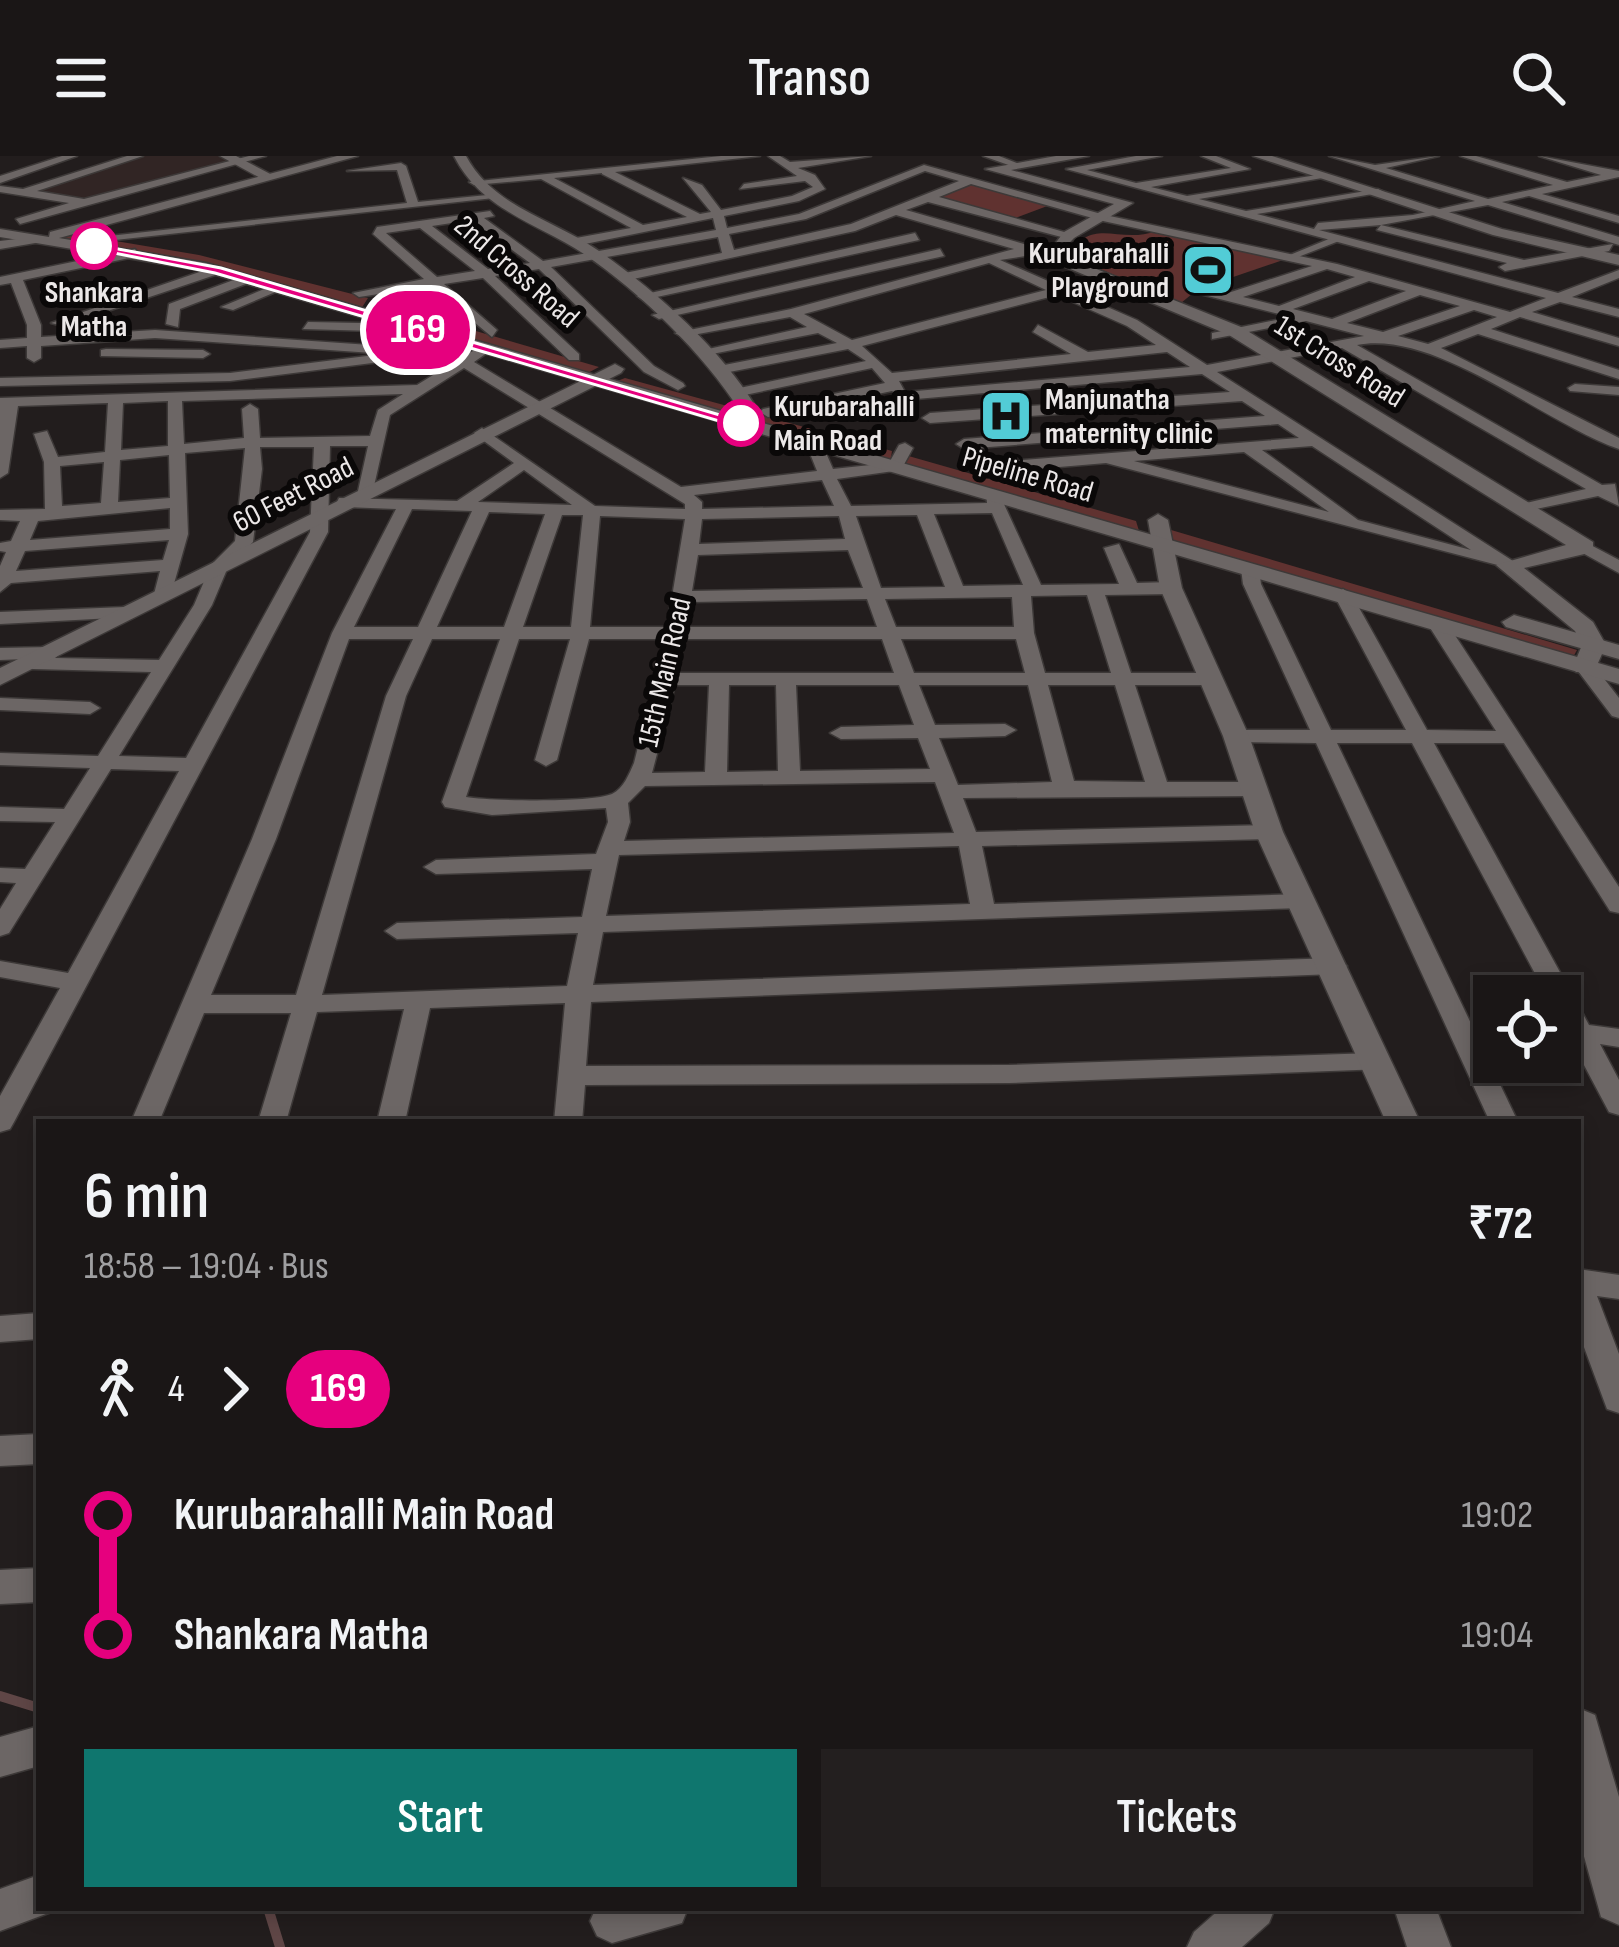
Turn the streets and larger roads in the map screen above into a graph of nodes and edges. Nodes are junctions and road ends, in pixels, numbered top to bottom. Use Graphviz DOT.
graph roads {
  1 [pos="72,156"];
  2 [pos="98,156"];
  3 [pos="138,156"];
  4 [pos="261,156"];
  5 [pos="609,156"];
  6 [pos="755,156"];
  7 [pos="772,156"];
  8 [pos="988,156"];
  9 [pos="1083,156"];
  10 [pos="1157,156"];
  11 [pos="1259,156"];
  12 [pos="1334,156"];
  13 [pos="1397,156"];
  14 [pos="1434,156"];
  15 [pos="1465,156"];
  16 [pos="1544,156"];
  17 [pos="1618,156"];
  18 [pos="1212,158"];
  19 [pos="231,159"];
  20 [pos="714,159"];
  21 [pos="1413,160"];
  22 [pos="352,163"];
  23 [pos="866,163"];
  24 [pos="112,164"];
  25 [pos="791,165"];
  26 [pos="1017,165"];
  27 [pos="1581,165"];
  28 [pos="1372,167"];
  29 [pos="655,168"];
  30 [pos="466,169"];
  31 [pos="604,171"];
  32 [pos="1451,171"];
  33 [pos="735,174"];
  34 [pos="1617,174"];
  35 [pos="542,176"];
  36 [pos="1323,176"];
  37 [pos="269,177"];
  38 [pos="808,177"];
  39 [pos="1097,177"];
  40 [pos="703,178"];
  41 [pos="0,180"];
  42 [pos="687,180"];
  43 [pos="967,182"];
  44 [pos="1491,183"];
  45 [pos="1569,185"];
  46 [pos="744,187"];
  47 [pos="821,187"];
  48 [pos="0,189"];
  49 [pos="1378,192"];
  50 [pos="21,193"];
  51 [pos="1531,194"];
  52 [pos="857,195"];
  53 [pos="1128,195"];
  54 [pos="1602,195"];
  55 [pos="497,197"];
  56 [pos="928,198"];
  57 [pos="1176,200"];
  58 [pos="84,202"];
  59 [pos="1493,202"];
  60 [pos="413,204"];
  61 [pos="1054,205"];
  62 [pos="366,208"];
  63 [pos="1147,208"];
  64 [pos="517,209"];
  65 [pos="892,210"];
  66 [pos="1440,213"];
  67 [pos="722,214"];
  68 [pos="473,216"];
  69 [pos="699,218"];
  70 [pos="1103,218"];
  71 [pos="10,219"];
  72 [pos="1012,220"];
  73 [pos="1619,220"];
  74 [pos="1232,221"];
  75 [pos="1358,223"];
  76 [pos="423,225"];
  77 [pos="640,228"];
  78 [pos="1296,229"];
  79 [pos="71,231"];
  80 [pos="377,231"];
  81 [pos="0,233"];
  82 [pos="722,233"];
  83 [pos="1069,235"];
  84 [pos="915,237"];
  85 [pos="36,239"];
  86 [pos="1336,239"];
  87 [pos="100,241"];
  88 [pos="575,242"];
  89 [pos="1619,243"];
  90 [pos="0,245"];
  91 [pos="1315,248"];
  92 [pos="1027,249"];
  93 [pos="1386,251"];
  94 [pos="1582,252"];
  95 [pos="940,253"];
  96 [pos="135,254"];
  97 [pos="729,255"];
  98 [pos="1049,255"];
  99 [pos="597,256"];
  100 [pos="1290,257"];
  101 [pos="1368,258"];
  102 [pos="1619,260"];
  103 [pos="188,263"];
  104 [pos="1523,263"];
  105 [pos="0,264"];
  106 [pos="543,266"];
  107 [pos="1331,266"];
  108 [pos="217,270"];
  109 [pos="997,270"];
  110 [pos="1093,270"];
  111 [pos="1474,273"];
  112 [pos="486,274"];
  113 [pos="1619,274"];
  114 [pos="624,277"];
  115 [pos="1367,277"];
  116 [pos="1030,278"];
  117 [pos="247,279"];
  118 [pos="8,280"];
  119 [pos="433,282"];
  120 [pos="279,288"];
  121 [pos="1057,291"];
  122 [pos="1205,291"];
  123 [pos="1418,291"];
  124 [pos="644,296"];
  125 [pos="1229,297"];
  126 [pos="1563,297"];
  127 [pos="911,298"];
  128 [pos="79,299"];
  129 [pos="366,301"];
  130 [pos="1085,302"];
  131 [pos="1541,304"];
  132 [pos="1472,306"];
  133 [pos="227,307"];
  134 [pos="1280,310"];
  135 [pos="792,313"];
  136 [pos="1619,313"];
  137 [pos="659,315"];
  138 [pos="1515,315"];
  139 [pos="1310,317"];
  140 [pos="58,323"];
  141 [pos="1335,323"];
  142 [pos="173,324"];
  143 [pos="237,325"];
  144 [pos="411,328"];
  145 [pos="820,328"];
  146 [pos="1038,329"];
  147 [pos="1478,329"];
  148 [pos="35,333"];
  149 [pos="682,333"];
  150 [pos="113,334"];
  151 [pos="1226,334"];
  152 [pos="1384,336"];
  153 [pos="224,338"];
  154 [pos="1619,342"];
  155 [pos="0,344"];
  156 [pos="849,345"];
  157 [pos="1348,346"];
  158 [pos="1172,347"];
  159 [pos="1429,348"];
  160 [pos="478,350"];
  161 [pos="702,352"];
  162 [pos="106,353"];
  163 [pos="421,353"];
  164 [pos="574,357"];
  165 [pos="1086,357"];
  166 [pos="871,359"];
  167 [pos="1279,359"];
  168 [pos="615,369"];
  169 [pos="719,370"];
  170 [pos="1204,370"];
  171 [pos="1619,375"];
  172 [pos="95,377"];
  173 [pos="590,380"];
  174 [pos="32,381"];
  175 [pos="0,382"];
  176 [pos="678,386"];
  177 [pos="896,386"];
  178 [pos="1575,388"];
  179 [pos="416,389"];
  180 [pos="1619,391"];
  181 [pos="1243,396"];
  182 [pos="175,400"];
  183 [pos="116,401"];
  184 [pos="11,402"];
  185 [pos="752,404"];
  186 [pos="531,408"];
  187 [pos="250,409"];
  188 [pos="930,418"];
  189 [pos="1281,419"];
  190 [pos="482,433"];
  191 [pos="41,434"];
  192 [pos="373,441"];
  193 [pos="1318,441"];
  194 [pos="253,443"];
  195 [pos="964,443"];
  196 [pos="1619,444"];
  197 [pos="322,445"];
  198 [pos="815,446"];
  199 [pos="1252,449"];
  200 [pos="180,451"];
  201 [pos="109,458"];
  202 [pos="900,458"];
  203 [pos="1112,460"];
  204 [pos="52,462"];
  205 [pos="524,463"];
  206 [pos="0,473"];
  207 [pos="826,476"];
  208 [pos="1619,486"];
  209 [pos="996,487"];
  210 [pos="1600,490"];
  211 [pos="366,491"];
  212 [pos="678,492"];
  213 [pos="1076,496"];
  214 [pos="1619,501"];
  215 [pos="181,502"];
  216 [pos="335,506"];
  217 [pos="472,506"];
  218 [pos="405,507"];
  219 [pos="109,508"];
  220 [pos="922,508"];
  221 [pos="555,509"];
  222 [pos="1523,509"];
  223 [pos="592,511"];
  224 [pos="850,511"];
  225 [pos="54,512"];
  226 [pos="0,514"];
  227 [pos="694,514"];
  228 [pos="31,517"];
  229 [pos="1160,526"];
  230 [pos="1364,529"];
  231 [pos="179,534"];
  232 [pos="1596,543"];
  233 [pos="855,544"];
  234 [pos="9,546"];
  235 [pos="1113,548"];
  236 [pos="689,550"];
  237 [pos="1500,561"];
  238 [pos="167,565"];
  239 [pos="220,565"];
  240 [pos="1619,568"];
  241 [pos="1250,569"];
  242 [pos="1,581"];
  243 [pos="1348,582"];
  244 [pos="1171,588"];
  245 [pos="1130,589"];
  246 [pos="955,590"];
  247 [pos="1027,590"];
  248 [pos="1094,590"];
  249 [pos="163,594"];
  250 [pos="877,594"];
  251 [pos="682,597"];
  252 [pos="125,613"];
  253 [pos="1497,617"];
  254 [pos="0,618"];
  255 [pos="1437,623"];
  256 [pos="342,632"];
  257 [pos="1024,633"];
  258 [pos="428,634"];
  259 [pos="510,635"];
  260 [pos="674,636"];
  261 [pos="891,636"];
  262 [pos="580,637"];
  263 [pos="1619,652"];
  264 [pos="0,654"];
  265 [pos="1589,656"];
  266 [pos="42,658"];
  267 [pos="164,666"];
  268 [pos="1619,677"];
  269 [pos="0,678"];
  270 [pos="664,679"];
  271 [pos="1038,679"];
  272 [pos="786,680"];
  273 [pos="905,680"];
  274 [pos="1209,680"];
  275 [pos="719,681"];
  276 [pos="1124,682"];
  277 [pos="0,704"];
  278 [pos="90,708"];
  279 [pos="1619,712"];
  280 [pos="1005,730"];
  281 [pos="926,732"];
  282 [pos="1320,732"];
  283 [pos="841,733"];
  284 [pos="1414,734"];
  285 [pos="1236,736"];
  286 [pos="1512,737"];
  287 [pos="0,759"];
  288 [pos="546,760"];
  289 [pos="106,763"];
  290 [pos="193,765"];
  291 [pos="788,779"];
  292 [pos="638,780"];
  293 [pos="716,780"];
  294 [pos="946,784"];
  295 [pos="1065,788"];
  296 [pos="1158,788"];
  297 [pos="1254,788"];
  298 [pos="617,801"];
  299 [pos="0,814"];
  300 [pos="70,816"];
  301 [pos="1270,832"];
  302 [pos="967,835"];
  303 [pos="607,855"];
  304 [pos="436,866"];
  305 [pos="0,875"];
  306 [pos="31,877"];
  307 [pos="1302,901"];
  308 [pos="1619,906"];
  309 [pos="983,910"];
  310 [pos="593,923"];
  311 [pos="0,928"];
  312 [pos="397,931"];
  313 [pos="1334,966"];
  314 [pos="0,969"];
  315 [pos="1549,975"];
  316 [pos="74,982"];
  317 [pos="579,993"];
  318 [pos="419,1000"];
  319 [pos="192,1004"];
  320 [pos="310,1004"];
  321 [pos="1581,1033"];
  322 [pos="1619,1038"];
  323 [pos="1374,1062"];
  324 [pos="572,1076"];
  325 [pos="1619,1105"];
  326 [pos="146,1119"];
  327 [pos="273,1119"];
  328 [pos="392,1119"];
  329 [pos="568,1119"];
  330 [pos="1402,1119"];
  331 [pos="1503,1119"];
  332 [pos="0,1122"];
  333 [pos="1581,1284"];
  334 [pos="1619,1287"];
  335 [pos="1581,1292"];
  336 [pos="36,1326"];
  337 [pos="0,1329"];
  338 [pos="1619,1400"];
  339 [pos="36,1449"];
  340 [pos="0,1451"];
  341 [pos="36,1585"];
  342 [pos="0,1587"];
  343 [pos="1581,1744"];
  344 [pos="36,1747"];
  345 [pos="0,1757"];
  346 [pos="36,1897"];
  347 [pos="1619,1899"];
  348 [pos="0,1910"];
  349 [pos="658,1911"];
  350 [pos="1251,1911"];
  351 [pos="1416,1911"];
  352 [pos="610,1925"];
  353 [pos="1209,1947"];
  354 [pos="1429,1947"];
  1 -- 41 [label="street"];
  2 -- 24 [label="street"];
  3 -- 24 [label="street"];
  4 -- 19 [label="street"];
  5 -- 30 [label="street"];
  6 -- 20 [label="street"];
  7 -- 25 [label="street"];
  8 -- 26 [label="street"];
  9 -- 26 [label="street"];
  10 -- 39 [label="street"];
  11 -- 36 [label="street"];
  12 -- 28 [label="street"];
  13 -- 21 [label="street"];
  14 -- 21 [label="street"];
  15 -- 45 [label="street"];
  16 -- 27 [label="street"];
  17 -- 27 [label="street"];
  18 -- 39 [label="street"];
  18 -- 53 [label="street"];
  19 -- 37 [label="street"];
  19 -- 58 [label="street"];
  20 -- 29 [label="street"];
  21 -- 28 [label="street"];
  21 -- 32 [label="street"];
  22 -- 37 [label="street"];
  22 -- 60 [label="street"];
  23 -- 25 [label="street"];
  23 -- 38 [label="street"];
  24 -- 50 [label="street"];
  25 -- 33 [label="street"];
  25 -- 38 [label="street"];
  26 -- 53 [label="street"];
  27 -- 34 [label="street"];
  28 -- 59 [label="street"];
  29 -- 31 [label="street"];
  29 -- 42 [label="street"];
  30 -- 35 [label="street"];
  30 -- 55 [label="street"];
  31 -- 35 [label="street"];
  31 -- 69 [label="street"];
  34 -- 45 [label="street"];
  35 -- 77 [label="street"];
  36 -- 49 [label="street"];
  36 -- 57 [label="street"];
  37 -- 79 [label="street"];
  38 -- 46 [label="street"];
  38 -- 47 [label="street"];
  39 -- 53 [label="street"];
  40 -- 42 [label="street"];
  42 -- 67 [label="street"];
  43 -- 52 [label="street"];
  43 -- 56 [label="street"];
  43 -- 61 [label="street"];
  44 -- 51 [label="street"];
  45 -- 51 [label="street"];
  45 -- 54 [label="street"];
  47 -- 52 [label="street"];
  47 -- 67 [label="street"];
  48 -- 50 [label="street"];
  49 -- 66 [label="street"];
  49 -- 74 [label="street"];
  50 -- 58 [label="street"];
  51 -- 59 [label="street"];
  51 -- 73 [label="street"];
  52 -- 82 [label="street"];
  53 -- 57 [label="street"];
  53 -- 63 [label="street"];
  53 -- 70 [label="street"];
  55 -- 60 [label="street"];
  55 -- 64 [label="street"];
  56 -- 65 [label="street"];
  56 -- 72 [label="street"];
  57 -- 74 [label="street"];
  58 -- 71 [label="street"];
  59 -- 66 [label="street"];
  59 -- 89 [label="street"];
  60 -- 62 [label="street"];
  61 -- 70 [label="street"];
  61 -- 72 [label="street"];
  62 -- 80 [label="street"];
  62 -- 87 [label="street"];
  64 -- 68 [label="street"];
  64 -- 88 [label="street"];
  65 -- 92 [label="street"];
  65 -- 97 [label="street"];
  66 -- 75 [label="street"];
  66 -- 94 [label="street"];
  67 -- 69 [label="street"];
  67 -- 82 [label="street"];
  68 -- 76 [label="street"];
  68 -- 106 [label="street"];
  69 -- 77 [label="street"];
  70 -- 83 [label="street"];
  70 -- 100 [label="street"];
  71 -- 79 [label="street, Pipeline Road"];
  72 -- 83 [label="street"];
  74 -- 78 [label="street"];
  74 -- 91 [label="street"];
  75 -- 78 [label="street"];
  75 -- 104 [label="street"];
  76 -- 80 [label="street"];
  76 -- 112 [label="street, 2nd Cross Road"];
  77 -- 88 [label="street"];
  78 -- 86 [label="street"];
  79 -- 85 [label="street"];
  79 -- 87 [label="street, Pipeline Road"];
  80 -- 119 [label="street"];
  81 -- 85 [label="street, Pipeline Road"];
  82 -- 97 [label="street"];
  82 -- 99 [label="street"];
  83 -- 98 [label="street"];
  84 -- 124 [label="street"];
  85 -- 87 [label="street, Pipeline Road"];
  85 -- 90 [label="street"];
  86 -- 91 [label="street"];
  86 -- 93 [label="street"];
  87 -- 96 [label="street, Pipeline Road"];
  87 -- 105 [label="street"];
  87 -- 129 [label="street, Pipeline Road"];
  88 -- 99 [label="street"];
  89 -- 94 [label="street"];
  91 -- 100 [label="street"];
  92 -- 98 [label="street"];
  92 -- 109 [label="street"];
  93 -- 101 [label="street"];
  93 -- 111 [label="street"];
  94 -- 102 [label="street"];
  94 -- 104 [label="street"];
  95 -- 137 [label="street"];
  96 -- 103 [label="street, Pipeline Road"];
  96 -- 118 [label="street"];
  97 -- 114 [label="street"];
  98 -- 110 [label="street, 1st Cross Road"];
  99 -- 106 [label="street"];
  99 -- 114 [label="street"];
  100 -- 107 [label="street"];
  101 -- 107 [label="street"];
  101 -- 131 [label="street"];
  103 -- 108 [label="street, Pipeline Road"];
  103 -- 128 [label="street"];
  104 -- 111 [label="street"];
  106 -- 112 [label="street"];
  106 -- 176 [label="street"];
  107 -- 115 [label="street"];
  107 -- 125 [label="street"];
  108 -- 117 [label="street, Pipeline Road"];
  108 -- 140 [label="street"];
  109 -- 116 [label="street"];
  109 -- 135 [label="street"];
  110 -- 116 [label="street"];
  110 -- 151 [label="street, 1st Cross Road"];
  111 -- 126 [label="street"];
  112 -- 119 [label="street"];
  112 -- 164 [label="street, 2nd Cross Road"];
  113 -- 126 [label="street"];
  114 -- 124 [label="street"];
  115 -- 123 [label="street"];
  115 -- 134 [label="street"];
  116 -- 121 [label="street"];
  116 -- 145 [label="street"];
  117 -- 120 [label="street, Pipeline Road"];
  117 -- 142 [label="street"];
  118 -- 148 [label="street"];
  119 -- 129 [label="street"];
  119 -- 160 [label="street"];
  120 -- 129 [label="street, Pipeline Road"];
  120 -- 133 [label="street"];
  121 -- 130 [label="street"];
  121 -- 156 [label="street"];
  122 -- 125 [label="street"];
  123 -- 132 [label="street"];
  123 -- 141 [label="street"];
  124 -- 137 [label="street"];
  125 -- 134 [label="street"];
  126 -- 131 [label="street"];
  126 -- 136 [label="street"];
  127 -- 145 [label="street"];
  129 -- 144 [label="street, Pipeline Road"];
  129 -- 160 [label="street, Pipeline Road"];
  130 -- 158 [label="street"];
  130 -- 166 [label="street"];
  131 -- 138 [label="street"];
  132 -- 138 [label="street"];
  132 -- 152 [label="street"];
  134 -- 139 [label="street"];
  135 -- 145 [label="street"];
  135 -- 149 [label="street"];
  137 -- 149 [label="street"];
  138 -- 147 [label="street"];
  138 -- 154 [label="street"];
  139 -- 141 [label="street"];
  139 -- 151 [label="street"];
  140 -- 142 [label="street"];
  140 -- 148 [label="street"];
  141 -- 152 [label="street"];
  142 -- 143 [label="street"];
  143 -- 144 [label="street"];
  143 -- 153 [label="street"];
  144 -- 160 [label="street, Pipeline Road"];
  145 -- 156 [label="street"];
  145 -- 161 [label="street"];
  146 -- 165 [label="street"];
  147 -- 159 [label="street"];
  147 -- 171 [label="street"];
  148 -- 150 [label="street"];
  148 -- 155 [label="street"];
  148 -- 174 [label="street"];
  149 -- 161 [label="street"];
  150 -- 153 [label="street"];
  150 -- 162 [label="street"];
  151 -- 167 [label="street, 1st Cross Road"];
  152 -- 157 [label="street"];
  152 -- 159 [label="street"];
  153 -- 162 [label="street"];
  153 -- 163 [label="street"];
  156 -- 166 [label="street"];
  156 -- 169 [label="street"];
  157 -- 167 [label="street"];
  157 -- 210 [label="street"];
  158 -- 165 [label="street"];
  158 -- 170 [label="street"];
  159 -- 196 [label="street"];
  160 -- 163 [label="street"];
  160 -- 164 [label="street, Pipeline Road"];
  160 -- 173 [label="street, Pipeline Road"];
  160 -- 179 [label="street"];
  160 -- 186 [label="street"];
  161 -- 169 [label="street"];
  162 -- 172 [label="street"];
  163 -- 172 [label="street"];
  164 -- 168 [label="street, Pipeline Road"];
  165 -- 177 [label="street"];
  166 -- 177 [label="street"];
  166 -- 185 [label="street"];
  167 -- 170 [label="street"];
  167 -- 222 [label="street, 1st Cross Road"];
  168 -- 173 [label="street, 60 Feet Road"];
  168 -- 176 [label="street, Pipeline Road"];
  169 -- 185 [label="street"];
  170 -- 177 [label="street"];
  170 -- 181 [label="street"];
  172 -- 174 [label="street"];
  173 -- 186 [label="street, 60 Feet Road"];
  173 -- 198 [label="street, Pipeline Road"];
  174 -- 175 [label="street"];
  174 -- 184 [label="street"];
  176 -- 185 [label="street, Pipeline Road"];
  177 -- 185 [label="street"];
  177 -- 188 [label="street"];
  178 -- 180 [label="street"];
  179 -- 182 [label="street"];
  179 -- 192 [label="street"];
  181 -- 188 [label="street"];
  181 -- 189 [label="street"];
  182 -- 183 [label="street"];
  182 -- 200 [label="street"];
  183 -- 184 [label="street"];
  183 -- 201 [label="street"];
  184 -- 206 [label="street"];
  185 -- 202 [label="street, Pipeline Road"];
  186 -- 190 [label="street, 60 Feet Road"];
  186 -- 212 [label="street"];
  187 -- 194 [label="street"];
  188 -- 195 [label="street"];
  189 -- 193 [label="street"];
  189 -- 195 [label="street"];
  190 -- 205 [label="street"];
  190 -- 211 [label="street, 60 Feet Road"];
  191 -- 204 [label="street"];
  192 -- 197 [label="street"];
  192 -- 211 [label="street"];
  193 -- 199 [label="street"];
  193 -- 237 [label="street"];
  194 -- 197 [label="street"];
  194 -- 200 [label="street"];
  194 -- 239 [label="street"];
  195 -- 209 [label="street"];
  197 -- 216 [label="street"];
  198 -- 202 [label="street, Pipeline Road"];
  198 -- 207 [label="street"];
  199 -- 203 [label="street"];
  199 -- 230 [label="street"];
  200 -- 201 [label="street"];
  200 -- 215 [label="street"];
  201 -- 204 [label="street"];
  201 -- 219 [label="street"];
  202 -- 207 [label="street"];
  202 -- 209 [label="street, Pipeline Road"];
  203 -- 209 [label="street"];
  203 -- 230 [label="street"];
  204 -- 225 [label="street"];
  205 -- 217 [label="street"];
  205 -- 223 [label="street"];
  207 -- 212 [label="street"];
  207 -- 224 [label="street"];
  208 -- 210 [label="street"];
  209 -- 213 [label="street, Pipeline Road"];
  209 -- 220 [label="street"];
  209 -- 229 [label="street, Pipeline Road"];
  209 -- 247 [label="street"];
  210 -- 214 [label="street"];
  210 -- 222 [label="street"];
  211 -- 216 [label="street, 60 Feet Road"];
  212 -- 227 [label="street"];
  215 -- 219 [label="street"];
  215 -- 231 [label="street"];
  216 -- 218 [label="street"];
  216 -- 239 [label="street, 60 Feet Road"];
  216 -- 290 [label="street"];
  217 -- 218 [label="street"];
  217 -- 221 [label="street"];
  217 -- 258 [label="street"];
  218 -- 256 [label="street"];
  219 -- 225 [label="street"];
  220 -- 224 [label="street"];
  220 -- 246 [label="street"];
  221 -- 223 [label="street"];
  221 -- 259 [label="street"];
  222 -- 232 [label="street, 1st Cross Road"];
  223 -- 227 [label="street"];
  223 -- 262 [label="street"];
  224 -- 227 [label="street"];
  224 -- 233 [label="street"];
  225 -- 228 [label="street"];
  226 -- 228 [label="street"];
  227 -- 236 [label="street, 15th Main Road"];
  228 -- 234 [label="street"];
  229 -- 241 [label="street, Pipeline Road"];
  229 -- 244 [label="street"];
  230 -- 237 [label="street"];
  231 -- 234 [label="street"];
  231 -- 238 [label="street"];
  232 -- 237 [label="street"];
  232 -- 240 [label="street"];
  233 -- 236 [label="street"];
  233 -- 250 [label="street"];
  234 -- 242 [label="street"];
  235 -- 245 [label="street"];
  236 -- 251 [label="street, 15th Main Road"];
  237 -- 265 [label="street"];
  238 -- 242 [label="street"];
  238 -- 249 [label="street"];
  239 -- 249 [label="street, 60 Feet Road"];
  239 -- 267 [label="street"];
  241 -- 243 [label="street, Pipeline Road"];
  241 -- 282 [label="street"];
  243 -- 255 [label="street, Pipeline Road"];
  243 -- 284 [label="street"];
  244 -- 245 [label="street"];
  244 -- 274 [label="street"];
  245 -- 248 [label="street"];
  246 -- 247 [label="street"];
  246 -- 250 [label="street"];
  247 -- 248 [label="street"];
  247 -- 257 [label="street"];
  248 -- 276 [label="street"];
  249 -- 252 [label="street, 60 Feet Road"];
  250 -- 251 [label="street"];
  250 -- 261 [label="street"];
  251 -- 260 [label="street, 15th Main Road"];
  252 -- 254 [label="street"];
  252 -- 266 [label="street, 60 Feet Road"];
  253 -- 265 [label="street, Pipeline Road"];
  255 -- 265 [label="street, Pipeline Road"];
  255 -- 286 [label="street"];
  256 -- 258 [label="street"];
  256 -- 319 [label="street"];
  257 -- 261 [label="street"];
  257 -- 271 [label="street"];
  258 -- 259 [label="street"];
  258 -- 320 [label="street"];
  259 -- 262 [label="street"];
  259 -- 298 [label="street"];
  260 -- 261 [label="street"];
  260 -- 262 [label="street"];
  260 -- 270 [label="street, 15th Main Road"];
  261 -- 273 [label="street"];
  262 -- 288 [label="street"];
  263 -- 265 [label="street, Pipeline Road"];
  264 -- 266 [label="street"];
  265 -- 268 [label="street, Pipeline Road"];
  265 -- 279 [label="street"];
  266 -- 267 [label="street"];
  266 -- 269 [label="street, 60 Feet Road"];
  267 -- 289 [label="street"];
  270 -- 275 [label="street"];
  270 -- 292 [label="street, 15th Main Road"];
  271 -- 273 [label="street"];
  271 -- 276 [label="street"];
  271 -- 295 [label="street"];
  272 -- 273 [label="street"];
  272 -- 275 [label="street"];
  272 -- 291 [label="street"];
  273 -- 281 [label="street"];
  274 -- 276 [label="street"];
  274 -- 285 [label="street"];
  275 -- 293 [label="street"];
  276 -- 296 [label="street"];
  277 -- 278 [label="street"];
  280 -- 281 [label="street"];
  281 -- 283 [label="street"];
  281 -- 294 [label="street"];
  282 -- 284 [label="street"];
  282 -- 285 [label="street"];
  282 -- 331 [label="street"];
  284 -- 286 [label="street"];
  284 -- 315 [label="street"];
  285 -- 297 [label="street"];
  286 -- 308 [label="street"];
  287 -- 289 [label="street"];
  289 -- 290 [label="street"];
  289 -- 300 [label="street"];
  290 -- 316 [label="street"];
  291 -- 293 [label="street"];
  291 -- 294 [label="street"];
  292 -- 293 [label="street"];
  292 -- 298 [label="street, 15th Main Road"];
  294 -- 295 [label="street"];
  294 -- 302 [label="street"];
  295 -- 296 [label="street"];
  296 -- 297 [label="street"];
  297 -- 301 [label="street"];
  298 -- 303 [label="street"];
  299 -- 300 [label="street"];
  300 -- 306 [label="street"];
  301 -- 302 [label="street"];
  301 -- 307 [label="street"];
  302 -- 303 [label="street"];
  302 -- 309 [label="street"];
  303 -- 304 [label="street"];
  303 -- 310 [label="street"];
  305 -- 306 [label="street"];
  306 -- 311 [label="street"];
  307 -- 309 [label="street"];
  307 -- 313 [label="street"];
  309 -- 310 [label="street"];
  310 -- 312 [label="street"];
  310 -- 317 [label="street"];
  313 -- 317 [label="street"];
  313 -- 323 [label="street"];
  314 -- 316 [label="street"];
  316 -- 332 [label="street"];
  317 -- 318 [label="street"];
  317 -- 324 [label="street"];
  318 -- 320 [label="street"];
  318 -- 328 [label="street"];
  319 -- 320 [label="street"];
  319 -- 326 [label="street"];
  320 -- 327 [label="street"];
  321 -- 322 [label="street"];
  321 -- 325 [label="street"];
  323 -- 324 [label="street"];
  323 -- 330 [label="street"];
  324 -- 329 [label="street"];
  333 -- 334 [label="street"];
  335 -- 338 [label="street"];
  336 -- 337 [label="street"];
  339 -- 340 [label="street"];
  341 -- 342 [label="street"];
  343 -- 347 [label="street"];
  344 -- 345 [label="street"];
  346 -- 348 [label="street"];
  349 -- 352 [label="street"];
  350 -- 353 [label="street"];
  351 -- 354 [label="street"];
}
